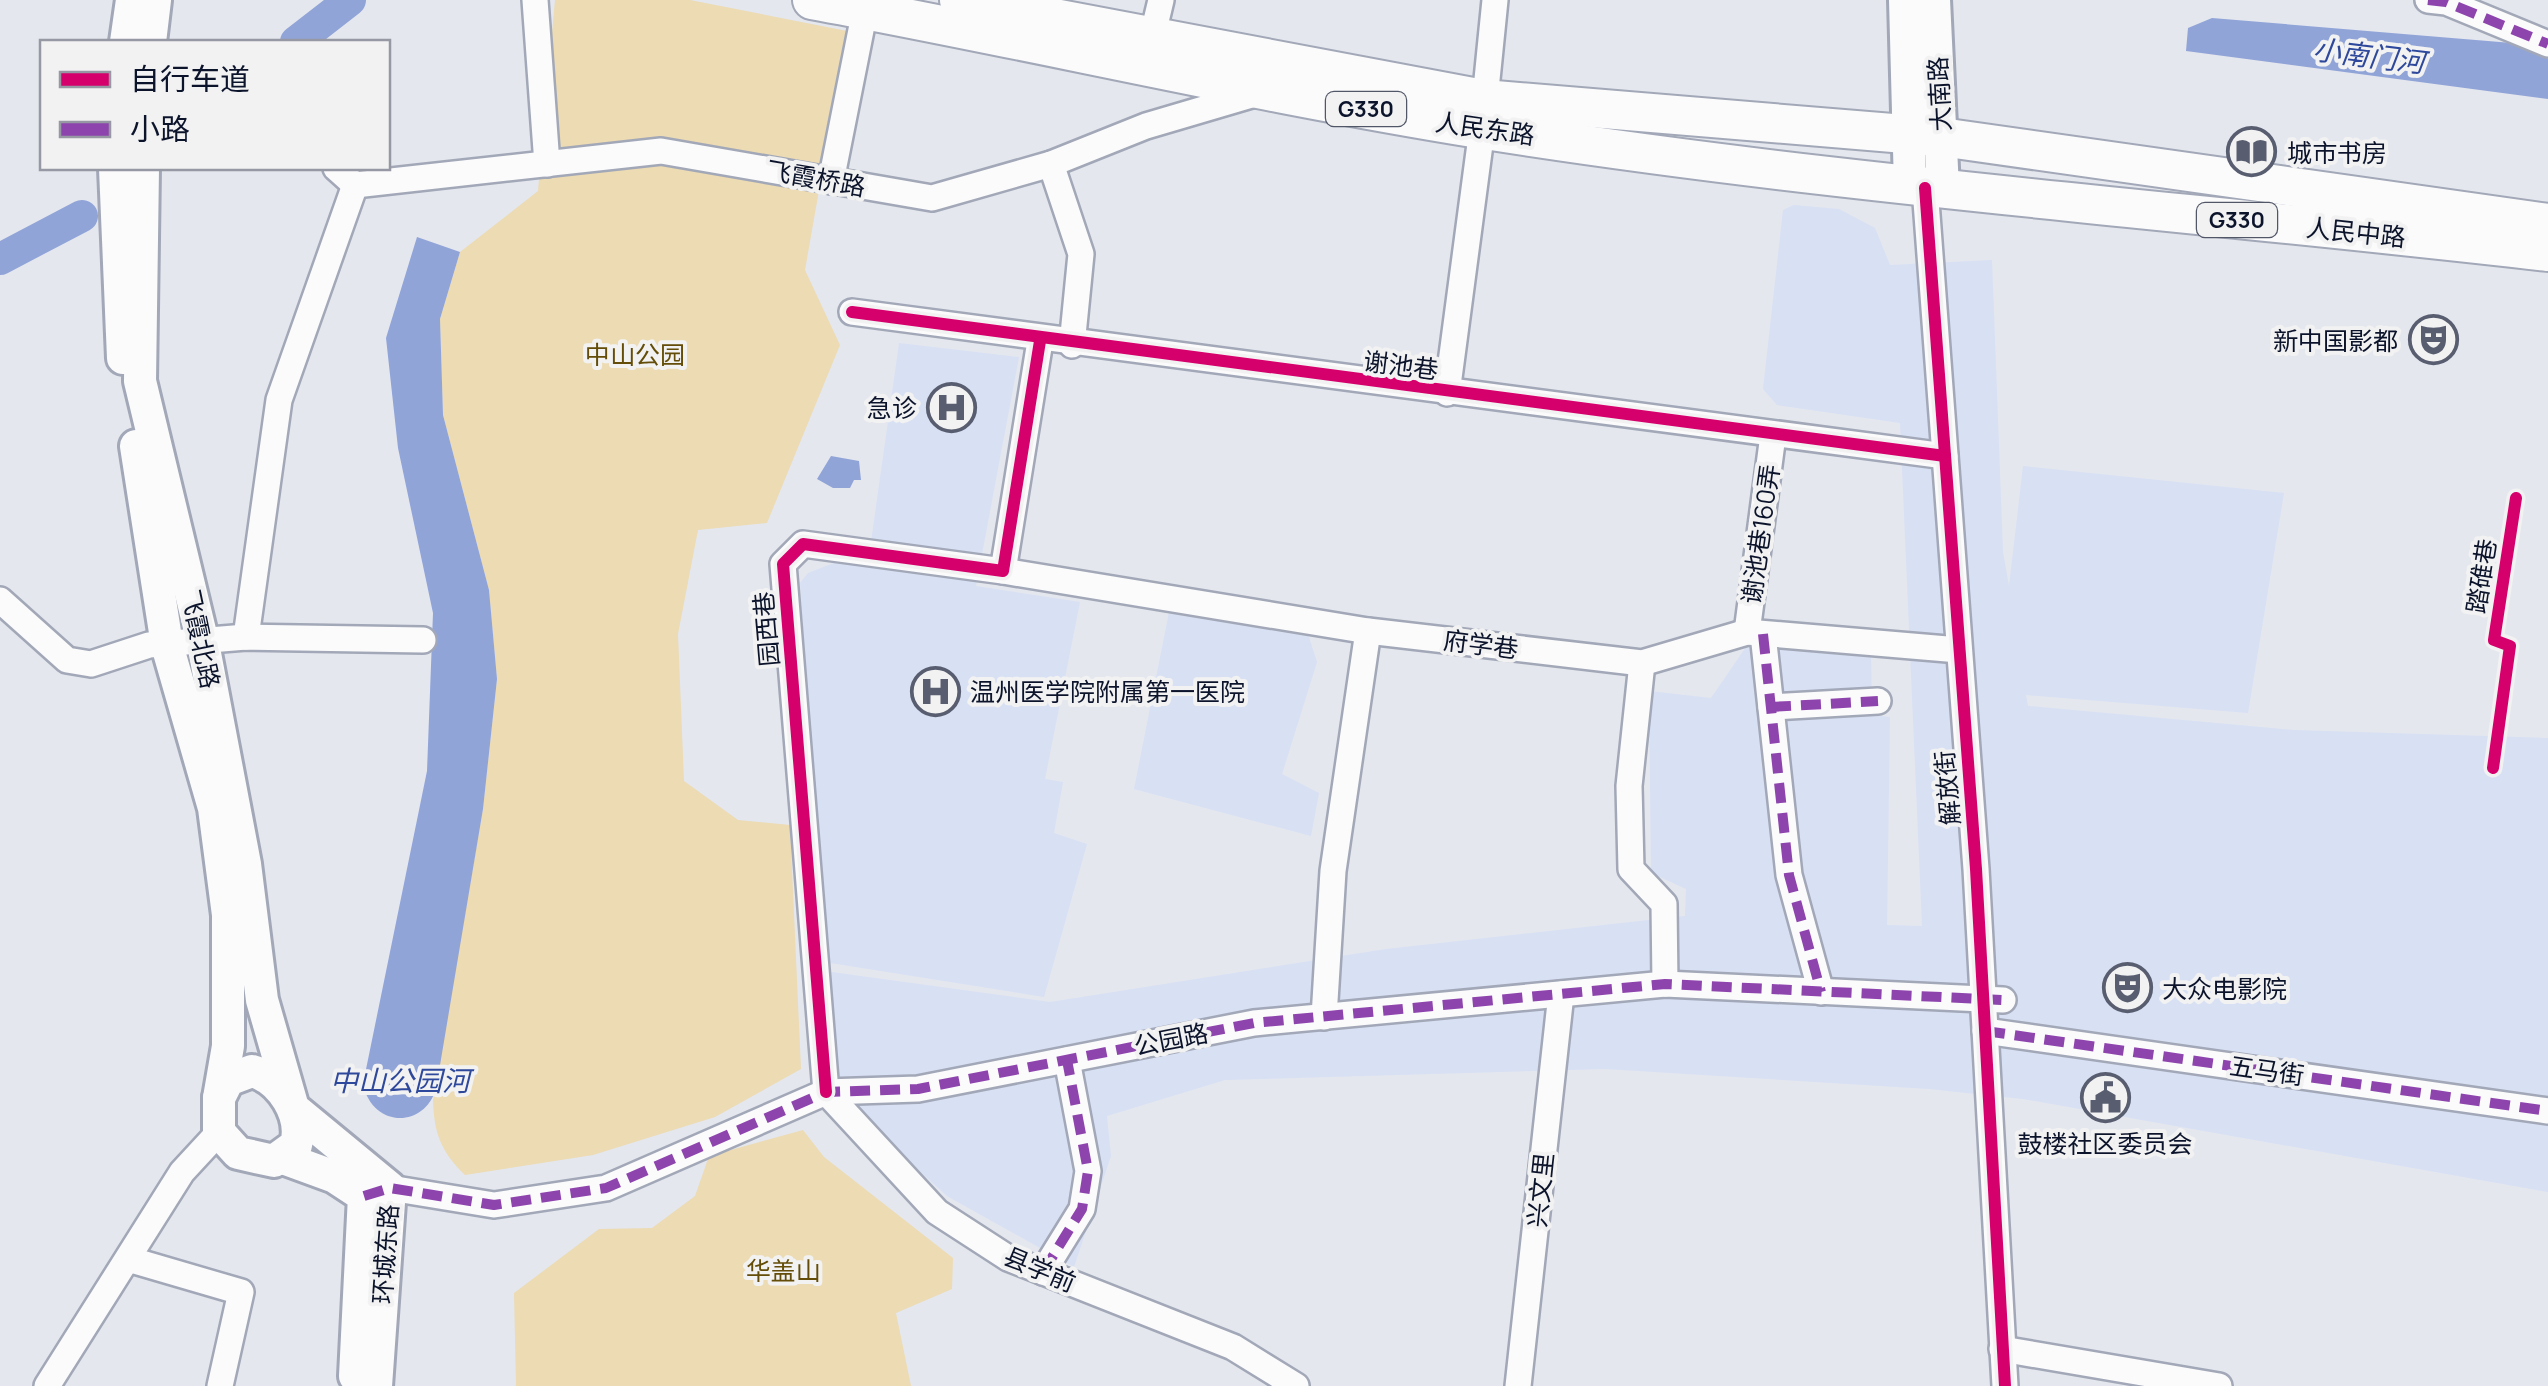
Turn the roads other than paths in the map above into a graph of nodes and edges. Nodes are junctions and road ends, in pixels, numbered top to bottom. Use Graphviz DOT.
graph roads {
  1 [pos="132,0"];
  2 [pos="155,0"];
  3 [pos="535,0"];
  4 [pos="812,0"];
  5 [pos="959,0"];
  6 [pos="1162,0"];
  7 [pos="1494,0"];
  8 [pos="1905,0"];
  9 [pos="1934,0"];
  10 [pos="2428,0"];
  11 [pos="866,10"];
  12 [pos="1152,38"];
  13 [pos="126,40"];
  14 [pos="150,40"];
  15 [pos="2548,44"];
  16 [pos="1262,92"];
  17 [pos="1483,114"];
  18 [pos="1925,136"];
  19 [pos="547,164"];
  20 [pos="1051,164"];
  21 [pos="115,170"];
  22 [pos="143,170"];
  23 [pos="346,176"];
  24 [pos="832,181"];
  25 [pos="1926,187"];
  26 [pos="2548,242"];
  27 [pos="852,312"];
  28 [pos="1040,340"];
  29 [pos="1072,344"];
  30 [pos="1446,393"];
  31 [pos="1773,435"];
  32 [pos="1946,456"];
  33 [pos="1003,571"];
  34 [pos="0,600"];
  35 [pos="1368,631"];
  36 [pos="1755,633"];
  37 [pos="246,637"];
  38 [pos="422,640"];
  39 [pos="203,643"];
  40 [pos="167,645"];
  41 [pos="1959,650"];
  42 [pos="1642,663"];
  43 [pos="1878,701"];
  44 [pos="1771,707"];
  45 [pos="1665,984"];
  46 [pos="1821,992"];
  47 [pos="1561,994"];
  48 [pos="1993,1001"];
  49 [pos="1324,1018"];
  50 [pos="1985,1031"];
  51 [pos="1067,1060"];
  52 [pos="826,1092"];
  53 [pos="218,1098"];
  54 [pos="292,1108"];
  55 [pos="2548,1111"];
  56 [pos="219,1132"];
  57 [pos="283,1158"];
  58 [pos="377,1192"];
  59 [pos="128,1260"];
  60 [pos="1042,1272"];
  61 [pos="2002,1349"];
  62 [pos="47,1386"];
  63 [pos="220,1386"];
  64 [pos="354,1386"];
  65 [pos="376,1386"];
  66 [pos="1296,1386"];
  67 [pos="1518,1386"];
  68 [pos="2004,1386"];
  69 [pos="2219,1386"];
  1 -- 13 [label="main road"];
  2 -- 14 [label="main road"];
  3 -- 19 [label="street"];
  4 -- 11 [label="highway, 人民东路 / G330"];
  5 -- 12 [label="highway, 人民东路 / G330"];
  6 -- 12 [label="street"];
  7 -- 17 [label="street"];
  8 -- 18 [label="main road, 大南路"];
  9 -- 18 [label="main road, 大南路"];
  10 -- 15 [label="street"];
  11 -- 16 [label="highway, 人民东路 / G330"];
  11 -- 24 [label="street"];
  12 -- 17 [label="highway, 人民东路 / G330"];
  16 -- 17 [label="highway, 人民东路 / G330"];
  16 -- 20 [label="street, 飞霞桥路"];
  17 -- 18 [label="highway, 人民东路 / G330"];
  17 -- 25 [label="highway, 人民东路 / G330"];
  17 -- 30 [label="street"];
  18 -- 25 [label="main road, 大南路"];
  18 -- 26 [label="highway, 人民中路 / G330"];
  19 -- 23 [label="street, 飞霞桥路"];
  19 -- 24 [label="street, 飞霞桥路"];
  20 -- 24 [label="street, 飞霞桥路"];
  20 -- 29 [label="street"];
  21 -- 40 [label="main road, 飞霞北路"];
  22 -- 39 [label="main road, 飞霞北路"];
  23 -- 37 [label="street, 飞霞桥路"];
  25 -- 26 [label="highway, 人民中路 / G330"];
  25 -- 32 [label="street, 解放街"];
  27 -- 28 [label="street, 谢池巷"];
  28 -- 29 [label="street, 谢池巷"];
  28 -- 33 [label="street"];
  29 -- 30 [label="street, 谢池巷"];
  30 -- 31 [label="street, 谢池巷"];
  31 -- 32 [label="street, 谢池巷"];
  31 -- 36 [label="street, 谢池巷160弄"];
  32 -- 41 [label="street, 解放街"];
  33 -- 35 [label="street, 府学巷"];
  33 -- 52 [label="street, 园西巷"];
  34 -- 40 [label="street"];
  35 -- 42 [label="street, 府学巷"];
  35 -- 49 [label="street"];
  36 -- 41 [label="street, 府学巷"];
  36 -- 42 [label="street, 府学巷"];
  36 -- 44 [label="street, 谢池巷160弄"];
  37 -- 38 [label="street"];
  37 -- 39 [label="street"];
  39 -- 40 [label="street"];
  39 -- 54 [label="main road, 飞霞北路"];
  40 -- 53 [label="main road, 飞霞北路"];
  41 -- 48 [label="street, 解放街"];
  42 -- 45 [label="street"];
  43 -- 44 [label="street"];
  44 -- 46 [label="street, 谢池巷160弄"];
  45 -- 46 [label="street, 公园路"];
  45 -- 47 [label="street, 公园路"];
  46 -- 48 [label="street, 公园路"];
  47 -- 49 [label="street, 公园路"];
  47 -- 67 [label="street, 兴文里"];
  48 -- 50 [label="street, 解放街"];
  49 -- 51 [label="street, 公园路"];
  50 -- 55 [label="street, 五马街"];
  50 -- 61 [label="street, 解放街"];
  51 -- 52 [label="street, 公园路"];
  51 -- 60 [label="street"];
  52 -- 58 [label="street, 公园路"];
  52 -- 60 [label="street, 县学前"];
  53 -- 54 [label="main road"];
  53 -- 56 [label="main road, 飞霞北路"];
  54 -- 57 [label="main road, 飞霞北路"];
  54 -- 58 [label="main road, 环城东路"];
  56 -- 57 [label="main road"];
  56 -- 59 [label="street"];
  57 -- 58 [label="main road, 环城东路"];
  58 -- 64 [label="main road, 环城东路"];
  58 -- 65 [label="main road, 环城东路"];
  59 -- 62 [label="street"];
  59 -- 63 [label="street"];
  60 -- 66 [label="street, 县学前"];
  61 -- 68 [label="street, 解放街"];
  61 -- 69 [label="street"];
}
